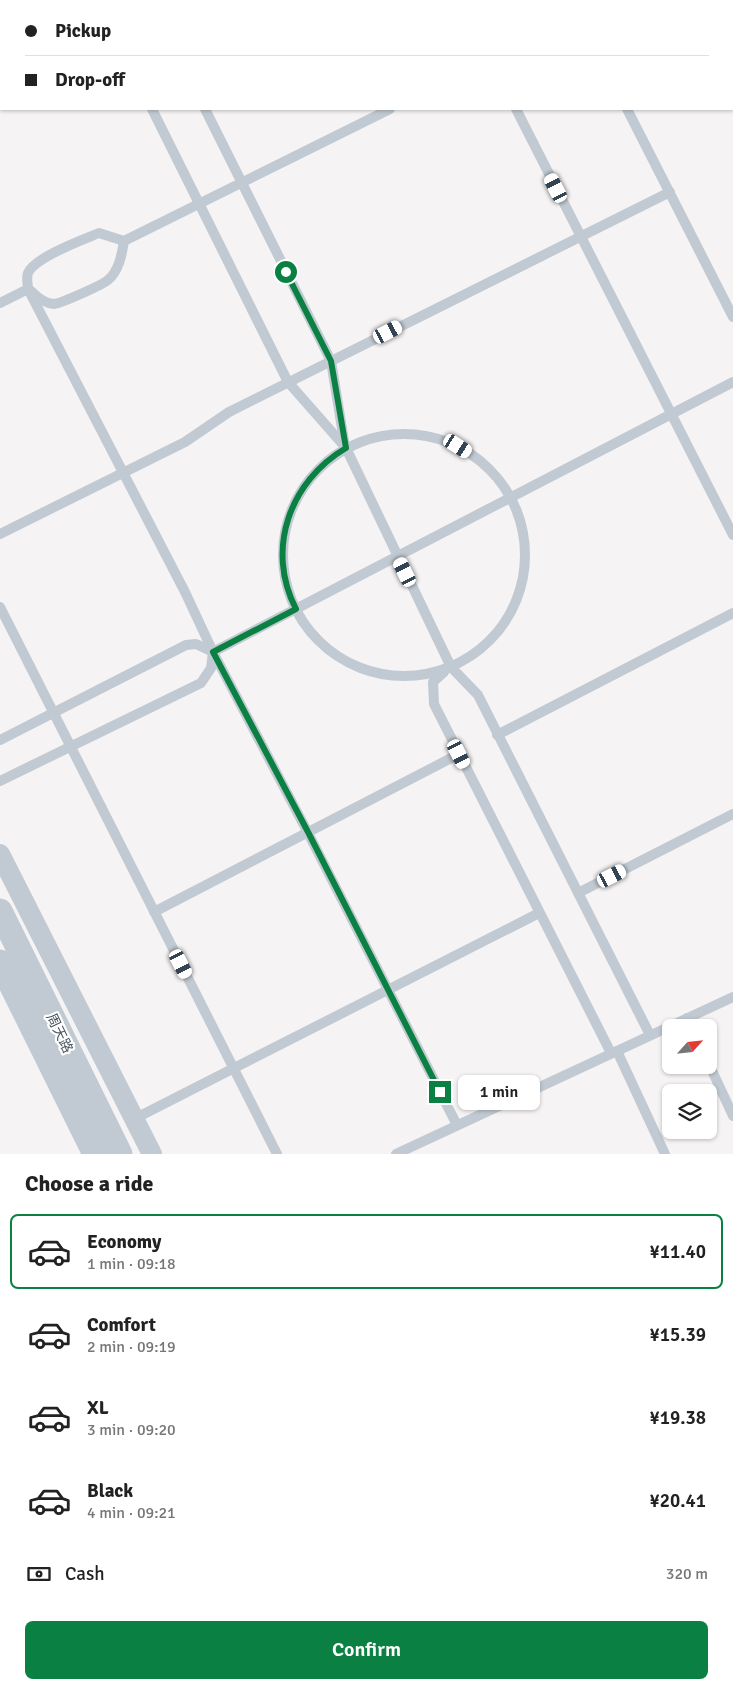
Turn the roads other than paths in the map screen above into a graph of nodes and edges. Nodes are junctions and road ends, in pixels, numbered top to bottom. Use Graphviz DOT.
graph roads {
  1 [pos="152,110"];
  2 [pos="206,110"];
  3 [pos="388,110"];
  4 [pos="517,110"];
  5 [pos="628,110"];
  6 [pos="242,182"];
  7 [pos="670,192"];
  8 [pos="199,204"];
  9 [pos="581,236"];
  10 [pos="124,241"];
  11 [pos="28,289"];
  12 [pos="0,303"];
  13 [pos="733,317"];
  14 [pos="331,361"];
  15 [pos="288,382"];
  16 [pos="733,382"];
  17 [pos="671,414"];
  18 [pos="346,448"];
  19 [pos="123,473"];
  20 [pos="511,497"];
  21 [pos="0,534"];
  22 [pos="733,535"];
  23 [pos="397,556"];
  24 [pos="0,607"];
  25 [pos="296,609"];
  26 [pos="733,613"];
  27 [pos="213,652"];
  28 [pos="451,667"];
  29 [pos="54,713"];
  30 [pos="497,735"];
  31 [pos="0,740"];
  32 [pos="71,747"];
  33 [pos="459,754"];
  34 [pos="0,782"];
  35 [pos="733,814"];
  36 [pos="308,832"];
  37 [pos="0,854"];
  38 [pos="578,893"];
  39 [pos="0,911"];
  40 [pos="154,912"];
  41 [pos="540,913"];
  42 [pos="0,962"];
  43 [pos="388,990"];
  44 [pos="733,997"];
  45 [pos="697,1019"];
  46 [pos="662,1032"];
  47 [pos="650,1036"];
  48 [pos="614,1052"];
  49 [pos="234,1068"];
  50 [pos="714,1074"];
  51 [pos="733,1116"];
  52 [pos="134,1119"];
  53 [pos="457,1126"];
  54 [pos="95,1154"];
  55 [pos="120,1154"];
  56 [pos="152,1154"];
  57 [pos="277,1154"];
  58 [pos="396,1154"];
  59 [pos="665,1154"];
  1 -- 8 [label="lane"];
  2 -- 6 [label="lane"];
  3 -- 6 [label="lane"];
  4 -- 9 [label="lane"];
  5 -- 7 [label="lane"];
  6 -- 8 [label="lane"];
  6 -- 14 [label="lane"];
  7 -- 9 [label="lane"];
  7 -- 13 [label="lane"];
  8 -- 10 [label="lane"];
  8 -- 15 [label="lane"];
  9 -- 14 [label="lane"];
  9 -- 17 [label="lane"];
  10 -- 11 [label="lane"];
  10 -- 11 [label="lane"];
  11 -- 12 [label="lane"];
  11 -- 19 [label="lane"];
  14 -- 15 [label="lane"];
  14 -- 18 [label="lane"];
  15 -- 18 [label="lane"];
  15 -- 19 [label="lane"];
  16 -- 17 [label="lane"];
  17 -- 20 [label="lane"];
  17 -- 22 [label="lane"];
  18 -- 20 [label="lane"];
  18 -- 23 [label="lane"];
  18 -- 25 [label="lane"];
  19 -- 21 [label="lane"];
  19 -- 27 [label="lane"];
  20 -- 23 [label="lane"];
  20 -- 28 [label="lane"];
  23 -- 25 [label="lane"];
  23 -- 28 [label="lane"];
  24 -- 29 [label="lane"];
  25 -- 27 [label="lane"];
  25 -- 28 [label="lane"];
  26 -- 30 [label="lane"];
  27 -- 29 [label="lane"];
  27 -- 32 [label="lane"];
  27 -- 36 [label="lane"];
  28 -- 30 [label="lane"];
  28 -- 33 [label="lane"];
  29 -- 31 [label="lane"];
  29 -- 32 [label="lane"];
  30 -- 38 [label="lane"];
  32 -- 34 [label="lane"];
  32 -- 40 [label="lane"];
  33 -- 36 [label="lane"];
  33 -- 41 [label="lane"];
  35 -- 38 [label="lane"];
  36 -- 40 [label="lane"];
  36 -- 43 [label="lane"];
  37 -- 52 [label="street"];
  38 -- 47 [label="lane"];
  39 -- 55 [label="street, 周天路"];
  40 -- 49 [label="lane"];
  41 -- 43 [label="lane"];
  41 -- 48 [label="lane"];
  42 -- 54 [label="street, 周天路"];
  43 -- 49 [label="lane"];
  43 -- 53 [label="lane"];
  44 -- 45 [label="lane"];
  46 -- 47 [label="lane"];
  47 -- 48 [label="lane"];
  48 -- 53 [label="lane"];
  48 -- 59 [label="lane"];
  49 -- 52 [label="lane"];
  49 -- 57 [label="lane"];
  50 -- 51 [label="lane"];
  52 -- 56 [label="street"];
  53 -- 58 [label="lane"];
}
